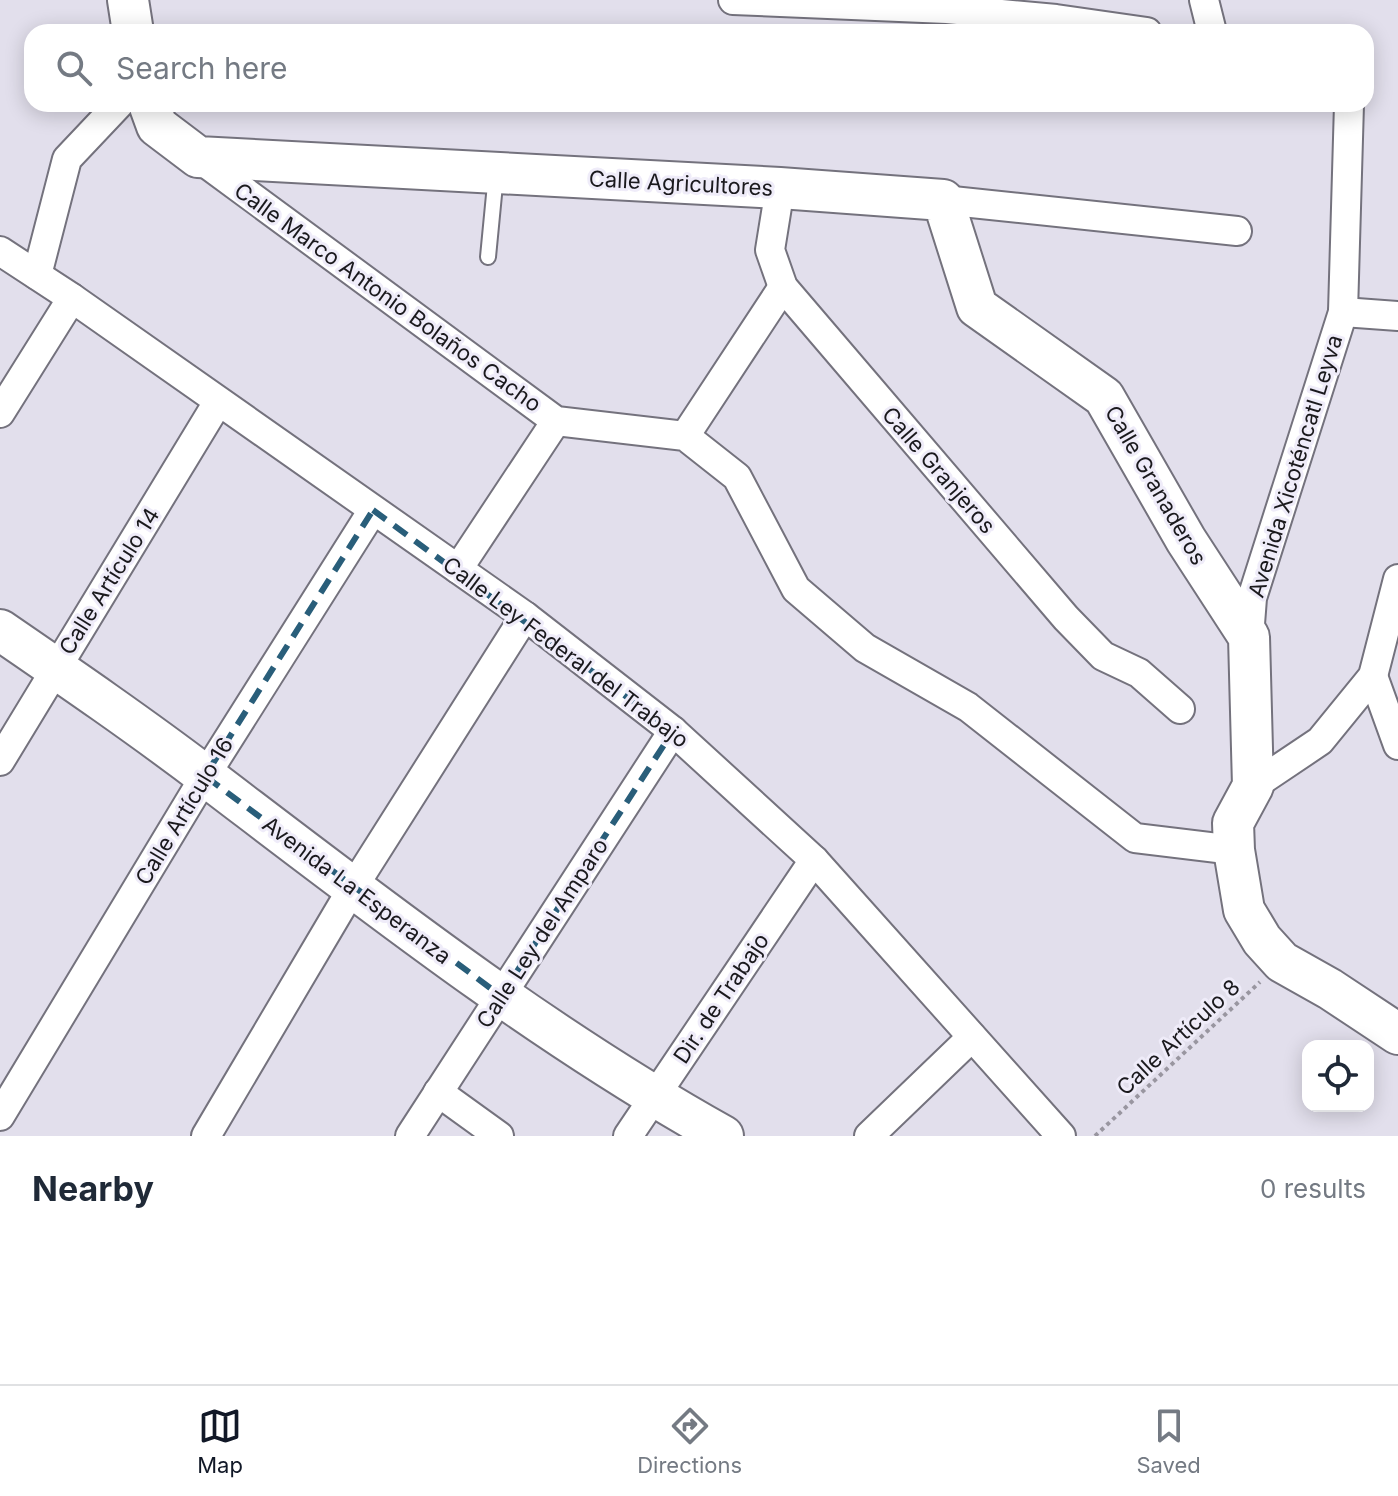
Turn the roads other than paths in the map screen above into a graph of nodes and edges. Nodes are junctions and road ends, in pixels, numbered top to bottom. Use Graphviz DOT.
graph roads {
  1 [pos="128,0"];
  2 [pos="733,0"];
  3 [pos="1204,0"];
  4 [pos="942,4"];
  5 [pos="132,24"];
  6 [pos="1091,24"];
  7 [pos="1210,24"];
  8 [pos="111,112"];
  9 [pos="152,112"];
  10 [pos="1349,112"];
  11 [pos="198,157"];
  12 [pos="496,173"];
  13 [pos="780,188"];
  14 [pos="943,200"];
  15 [pos="1237,231"];
  16 [pos="0,251"];
  17 [pos="488,257"];
  18 [pos="37,275"];
  19 [pos="783,287"];
  20 [pos="72,298"];
  21 [pos="1343,312"];
  22 [pos="1398,316"];
  23 [pos="218,402"];
  24 [pos="0,413"];
  25 [pos="556,421"];
  26 [pos="685,436"];
  27 [pos="373,510"];
  28 [pos="458,569"];
  29 [pos="1398,579"];
  30 [pos="525,616"];
  31 [pos="0,630"];
  32 [pos="1249,637"];
  33 [pos="55,668"];
  34 [pos="1373,676"];
  35 [pos="1180,709"];
  36 [pos="673,731"];
  37 [pos="1398,745"];
  38 [pos="0,761"];
  39 [pos="205,776"];
  40 [pos="1253,786"];
  41 [pos="1234,850"];
  42 [pos="814,860"];
  43 [pos="352,889"];
  44 [pos="501,996"];
  45 [pos="1398,1034"];
  46 [pos="972,1037"];
  47 [pos="438,1092"];
  48 [pos="654,1097"];
  49 [pos="0,1116"];
  50 [pos="206,1136"];
  51 [pos="410,1136"];
  52 [pos="499,1136"];
  53 [pos="628,1136"];
  54 [pos="723,1136"];
  55 [pos="869,1136"];
  56 [pos="1061,1136"];
  1 -- 5 [label="street"];
  2 -- 4 [label="street"];
  3 -- 7 [label="street"];
  4 -- 6 [label="street"];
  8 -- 18 [label="street"];
  9 -- 11 [label="street"];
  10 -- 21 [label="street, Avenida Xicoténcatl Leyva"];
  11 -- 12 [label="street, Calle Agricultores"];
  11 -- 25 [label="street, Calle Marco Antonio Bolaños Cacho"];
  12 -- 13 [label="street, Calle Agricultores"];
  12 -- 17 [label="lane"];
  13 -- 14 [label="street, Calle Agricultores"];
  13 -- 19 [label="street, Calle Granjeros"];
  14 -- 15 [label="street, Calle Agricultores"];
  14 -- 32 [label="street, Calle Granaderos"];
  16 -- 18 [label="street, Calle Ley Federal del Trabajo"];
  18 -- 20 [label="street, Calle Ley Federal del Trabajo"];
  19 -- 26 [label="street"];
  19 -- 35 [label="street, Calle Granjeros"];
  20 -- 23 [label="street, Calle Ley Federal del Trabajo"];
  20 -- 24 [label="street"];
  21 -- 22 [label="street"];
  21 -- 32 [label="street, Avenida Xicoténcatl Leyva"];
  23 -- 27 [label="street, Calle Ley Federal del Trabajo"];
  23 -- 33 [label="street, Calle Artículo 14"];
  25 -- 26 [label="street, Calle Marco Antonio Bolaños Cacho"];
  25 -- 28 [label="street"];
  26 -- 41 [label="street"];
  27 -- 28 [label="street, Calle Ley Federal del Trabajo"];
  27 -- 39 [label="street, Calle Artículo 16"];
  28 -- 30 [label="street, Calle Ley Federal del Trabajo"];
  29 -- 34 [label="street"];
  30 -- 36 [label="street, Calle Ley Federal del Trabajo"];
  30 -- 43 [label="street"];
  31 -- 33 [label="street, Avenida La Esperanza"];
  32 -- 40 [label="street, Avenida Xicoténcatl Leyva"];
  33 -- 38 [label="street, Calle Artículo 14"];
  33 -- 39 [label="street, Avenida La Esperanza"];
  34 -- 37 [label="street"];
  34 -- 40 [label="street"];
  36 -- 42 [label="street, Calle Ley Federal del Trabajo"];
  36 -- 44 [label="street, Calle Ley del Amparo"];
  39 -- 43 [label="street, Avenida La Esperanza"];
  39 -- 49 [label="street, Calle Artículo 16"];
  40 -- 41 [label="street, Avenida Xicoténcatl Leyva"];
  41 -- 45 [label="street, Avenida Xicoténcatl Leyva"];
  42 -- 46 [label="street, Calle Ley Federal del Trabajo"];
  42 -- 48 [label="street, Dir. de Trabajo"];
  43 -- 44 [label="street, Avenida La Esperanza"];
  43 -- 50 [label="street"];
  44 -- 47 [label="street, Calle Ley del Amparo"];
  44 -- 48 [label="street, Avenida La Esperanza"];
  46 -- 55 [label="street"];
  46 -- 56 [label="street, Calle Ley Federal del Trabajo"];
  47 -- 51 [label="street, Calle Ley del Amparo"];
  47 -- 52 [label="street"];
  48 -- 53 [label="street, Dir. de Trabajo"];
  48 -- 54 [label="street, Avenida La Esperanza"];
}
